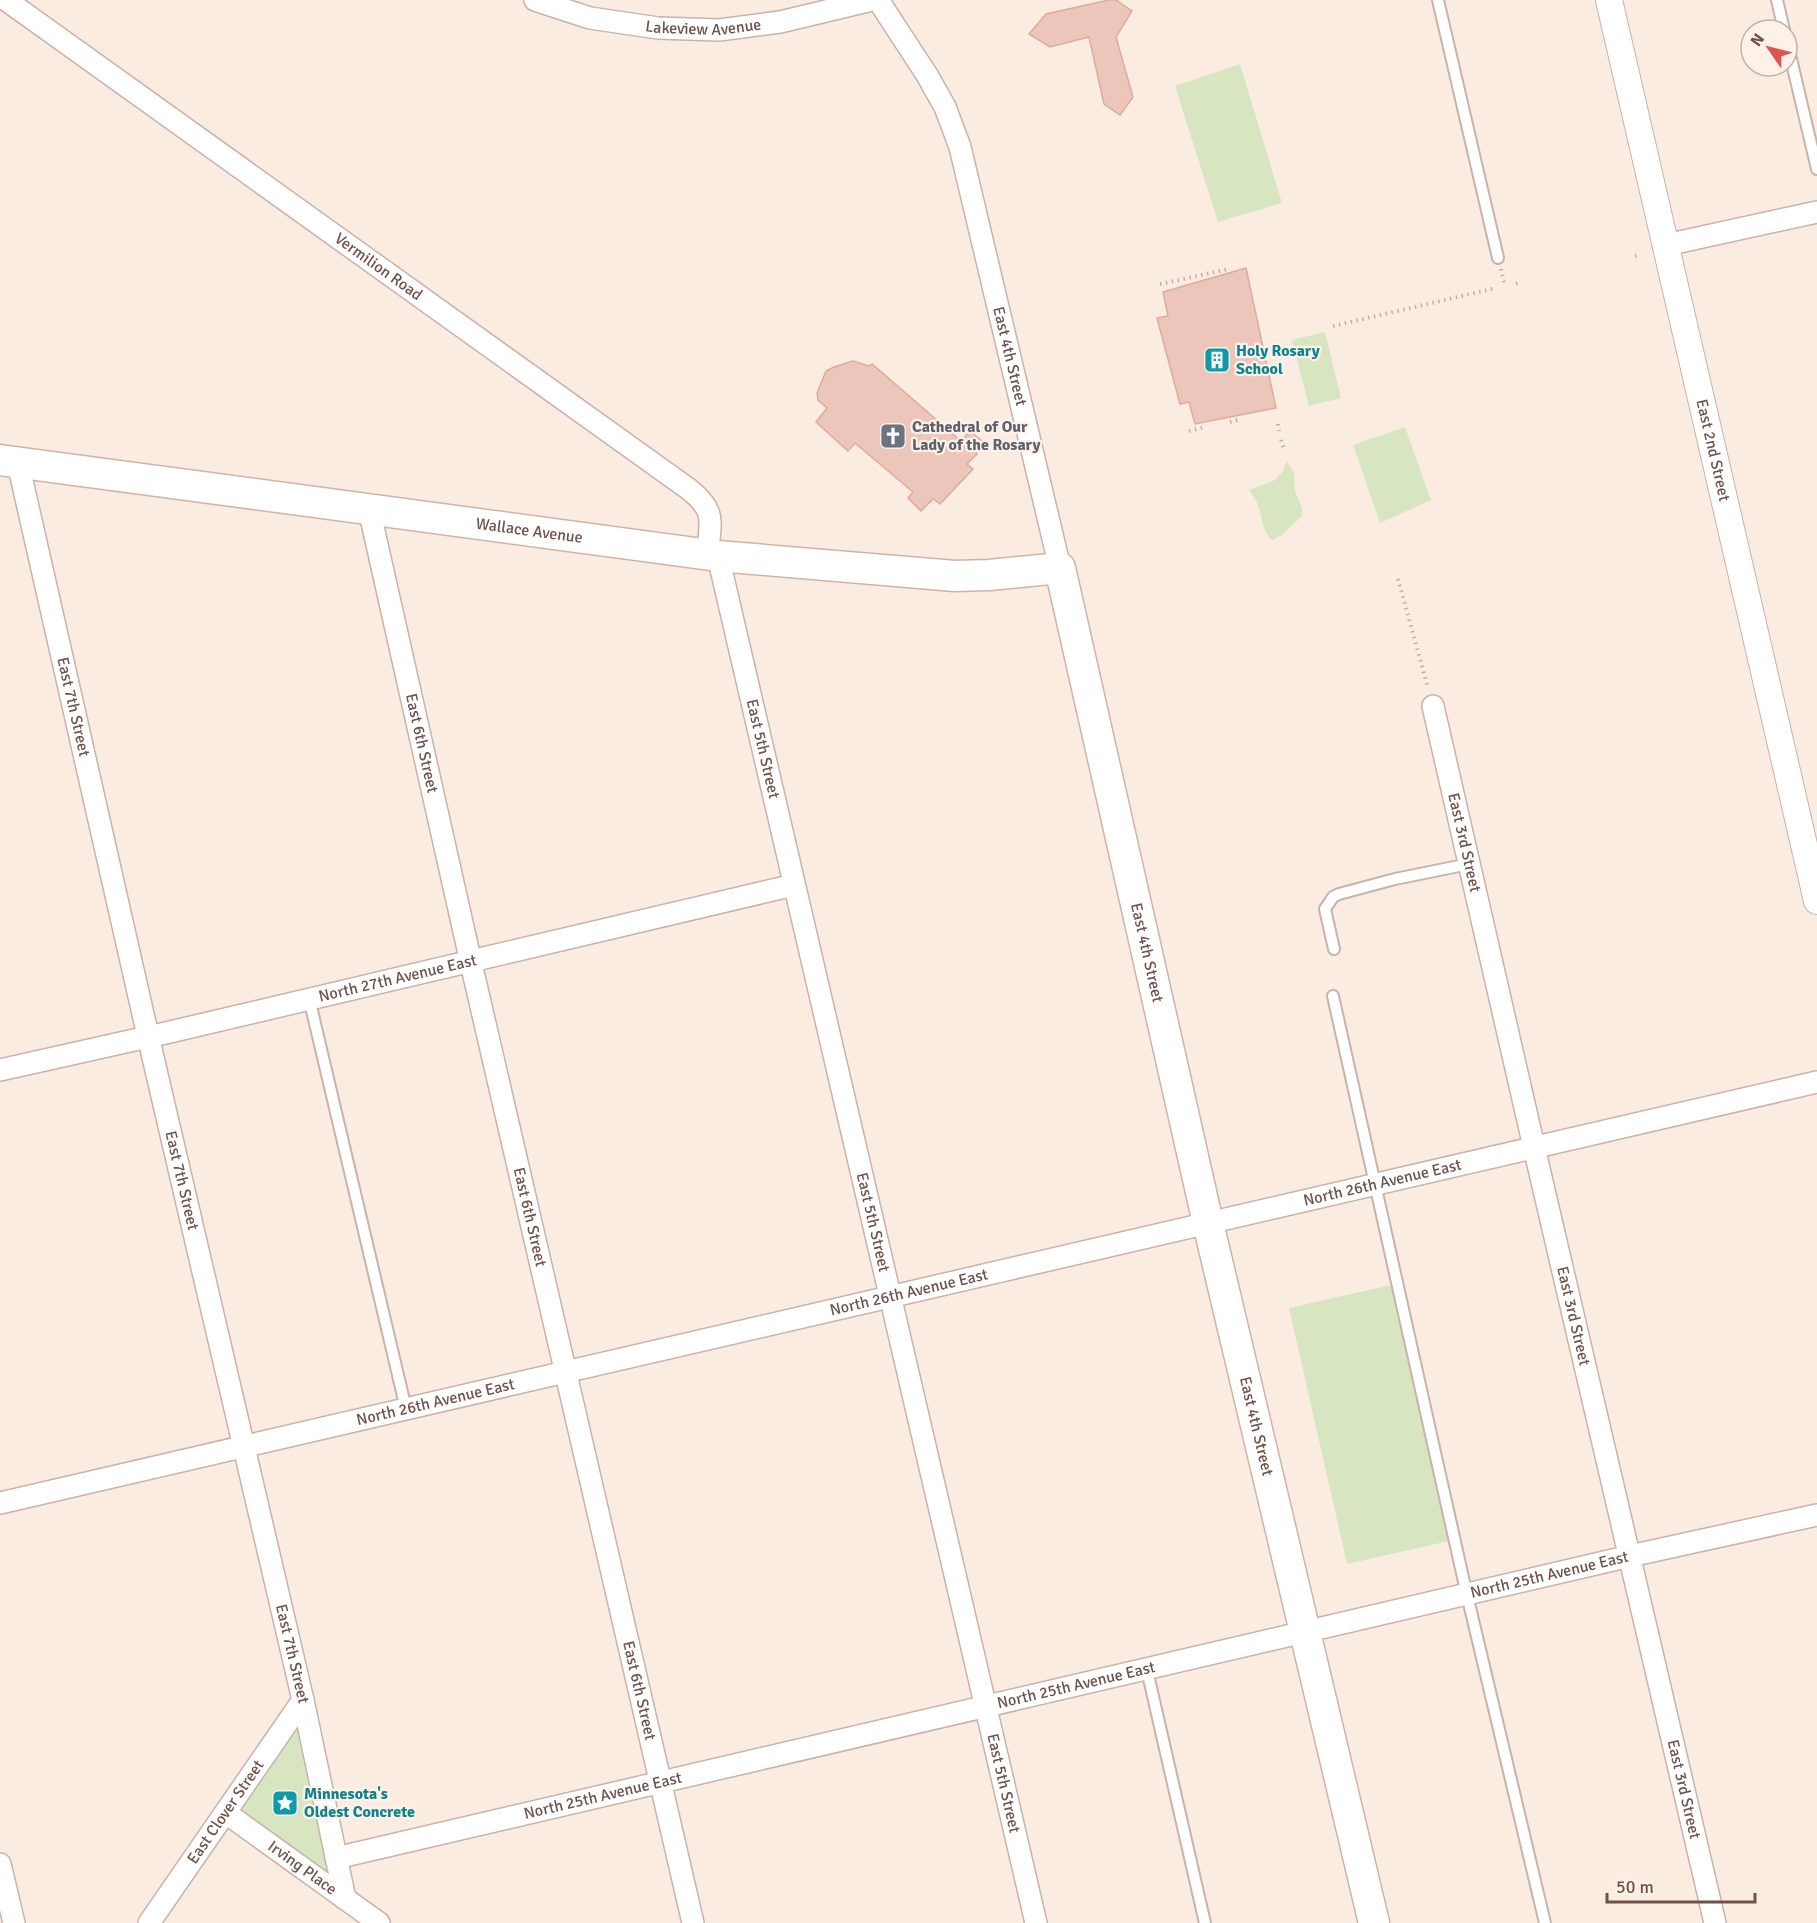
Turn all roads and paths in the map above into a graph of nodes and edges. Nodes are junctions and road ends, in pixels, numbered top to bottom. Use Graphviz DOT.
graph roads {
  1 [pos="6,0"];
  2 [pos="535,0"];
  3 [pos="872,0"];
  4 [pos="878,0"];
  5 [pos="1438,0"];
  6 [pos="1609,0"];
  7 [pos="1777,0"];
  8 [pos="1781,18"];
  9 [pos="1796,78"];
  10 [pos="1817,169"];
  11 [pos="1817,212"];
  12 [pos="1666,245"];
  13 [pos="1498,258"];
  14 [pos="1229,268"];
  15 [pos="1160,284"];
  16 [pos="1496,288"];
  17 [pos="1333,326"];
  18 [pos="1241,419"];
  19 [pos="1230,422"];
  20 [pos="1278,424"];
  21 [pos="1205,427"];
  22 [pos="1189,431"];
  23 [pos="1279,431"];
  24 [pos="1281,440"];
  25 [pos="1284,449"];
  26 [pos="9,461"];
  27 [pos="369,509"];
  28 [pos="713,555"];
  29 [pos="1060,568"];
  30 [pos="1398,579"];
  31 [pos="1433,706"];
  32 [pos="1469,864"];
  33 [pos="794,885"];
  34 [pos="1817,901"];
  35 [pos="1334,949"];
  36 [pos="470,960"];
  37 [pos="1333,996"];
  38 [pos="309,999"];
  39 [pos="148,1036"];
  40 [pos="0,1070"];
  41 [pos="1817,1082"];
  42 [pos="1534,1148"];
  43 [pos="1374,1185"];
  44 [pos="1208,1223"];
  45 [pos="890,1297"];
  46 [pos="566,1372"];
  47 [pos="405,1409"];
  48 [pos="244,1447"];
  49 [pos="0,1503"];
  50 [pos="1817,1515"];
  51 [pos="1630,1556"];
  52 [pos="1468,1595"];
  53 [pos="1305,1632"];
  54 [pos="1147,1670"];
  55 [pos="303,1700"];
  56 [pos="985,1706"];
  57 [pos="661,1783"];
  58 [pos="226,1813"];
  59 [pos="336,1858"];
  60 [pos="0,1864"];
  61 [pos="345,1899"];
  62 [pos="14,1923"];
  63 [pos="149,1923"];
  64 [pos="379,1923"];
  65 [pos="693,1923"];
  66 [pos="1036,1923"];
  67 [pos="1205,1923"];
  68 [pos="1374,1923"];
  69 [pos="1545,1923"];
  70 [pos="1715,1923"];
  1 -- 28 [label="street, Vermilion Road"];
  2 -- 3 [label="street, Lakeview Avenue"];
  4 -- 29 [label="street, East 4th Street"];
  5 -- 13 [label="lane"];
  6 -- 12 [label="street, East 2nd Street"];
  7 -- 8 [label="lane"];
  9 -- 10 [label="lane"];
  11 -- 12 [label="street"];
  12 -- 34 [label="street, East 2nd Street"];
  14 -- 15 [label="path"];
  16 -- 17 [label="path"];
  18 -- 19 [label="path"];
  20 -- 23 [label="path"];
  21 -- 22 [label="path"];
  24 -- 25 [label="path"];
  26 -- 27 [label="main road, Wallace Avenue"];
  26 -- 39 [label="street, East 7th Street"];
  27 -- 28 [label="main road, Wallace Avenue"];
  27 -- 36 [label="street, East 6th Street"];
  28 -- 29 [label="main road, Wallace Avenue"];
  28 -- 33 [label="street, East 5th Street"];
  29 -- 44 [label="main road, East 4th Street"];
  30 -- 31 [label="path"];
  31 -- 32 [label="street, East 3rd Street"];
  32 -- 35 [label="lane"];
  32 -- 42 [label="street, East 3rd Street"];
  33 -- 36 [label="street, North 27th Avenue East"];
  33 -- 45 [label="street, East 5th Street"];
  36 -- 38 [label="street, North 27th Avenue East"];
  36 -- 46 [label="street, East 6th Street"];
  37 -- 43 [label="lane"];
  38 -- 39 [label="street, North 27th Avenue East"];
  38 -- 47 [label="lane"];
  39 -- 40 [label="street, North 27th Avenue East"];
  39 -- 48 [label="street, East 7th Street"];
  41 -- 42 [label="street, North 26th Avenue East"];
  42 -- 43 [label="street, North 26th Avenue East"];
  42 -- 51 [label="street, East 3rd Street"];
  43 -- 44 [label="street, North 26th Avenue East"];
  43 -- 52 [label="lane"];
  44 -- 45 [label="street, North 26th Avenue East"];
  44 -- 53 [label="main road, East 4th Street"];
  45 -- 46 [label="street, North 26th Avenue East"];
  45 -- 56 [label="street, East 5th Street"];
  46 -- 47 [label="street, North 26th Avenue East"];
  46 -- 57 [label="street, East 6th Street"];
  47 -- 48 [label="street, North 26th Avenue East"];
  48 -- 49 [label="street, North 26th Avenue East"];
  48 -- 55 [label="street, East 7th Street"];
  50 -- 51 [label="street, North 25th Avenue East"];
  51 -- 52 [label="street, North 25th Avenue East"];
  51 -- 70 [label="street, East 3rd Street"];
  52 -- 53 [label="street, North 25th Avenue East"];
  52 -- 69 [label="lane"];
  53 -- 54 [label="street, North 25th Avenue East"];
  53 -- 68 [label="main road, East 4th Street"];
  54 -- 56 [label="street, North 25th Avenue East"];
  54 -- 67 [label="lane"];
  55 -- 58 [label="street, East Clover Street"];
  55 -- 59 [label="street, East 7th Street"];
  56 -- 57 [label="street, North 25th Avenue East"];
  56 -- 66 [label="street, East 5th Street"];
  57 -- 59 [label="street, North 25th Avenue East"];
  57 -- 65 [label="street, East 6th Street"];
  58 -- 61 [label="street, Irving Place"];
  58 -- 63 [label="street, East Clover Street"];
  59 -- 61 [label="street, East 7th Street"];
  60 -- 62 [label="street"];
  61 -- 64 [label="street, Irving Place"];
}
